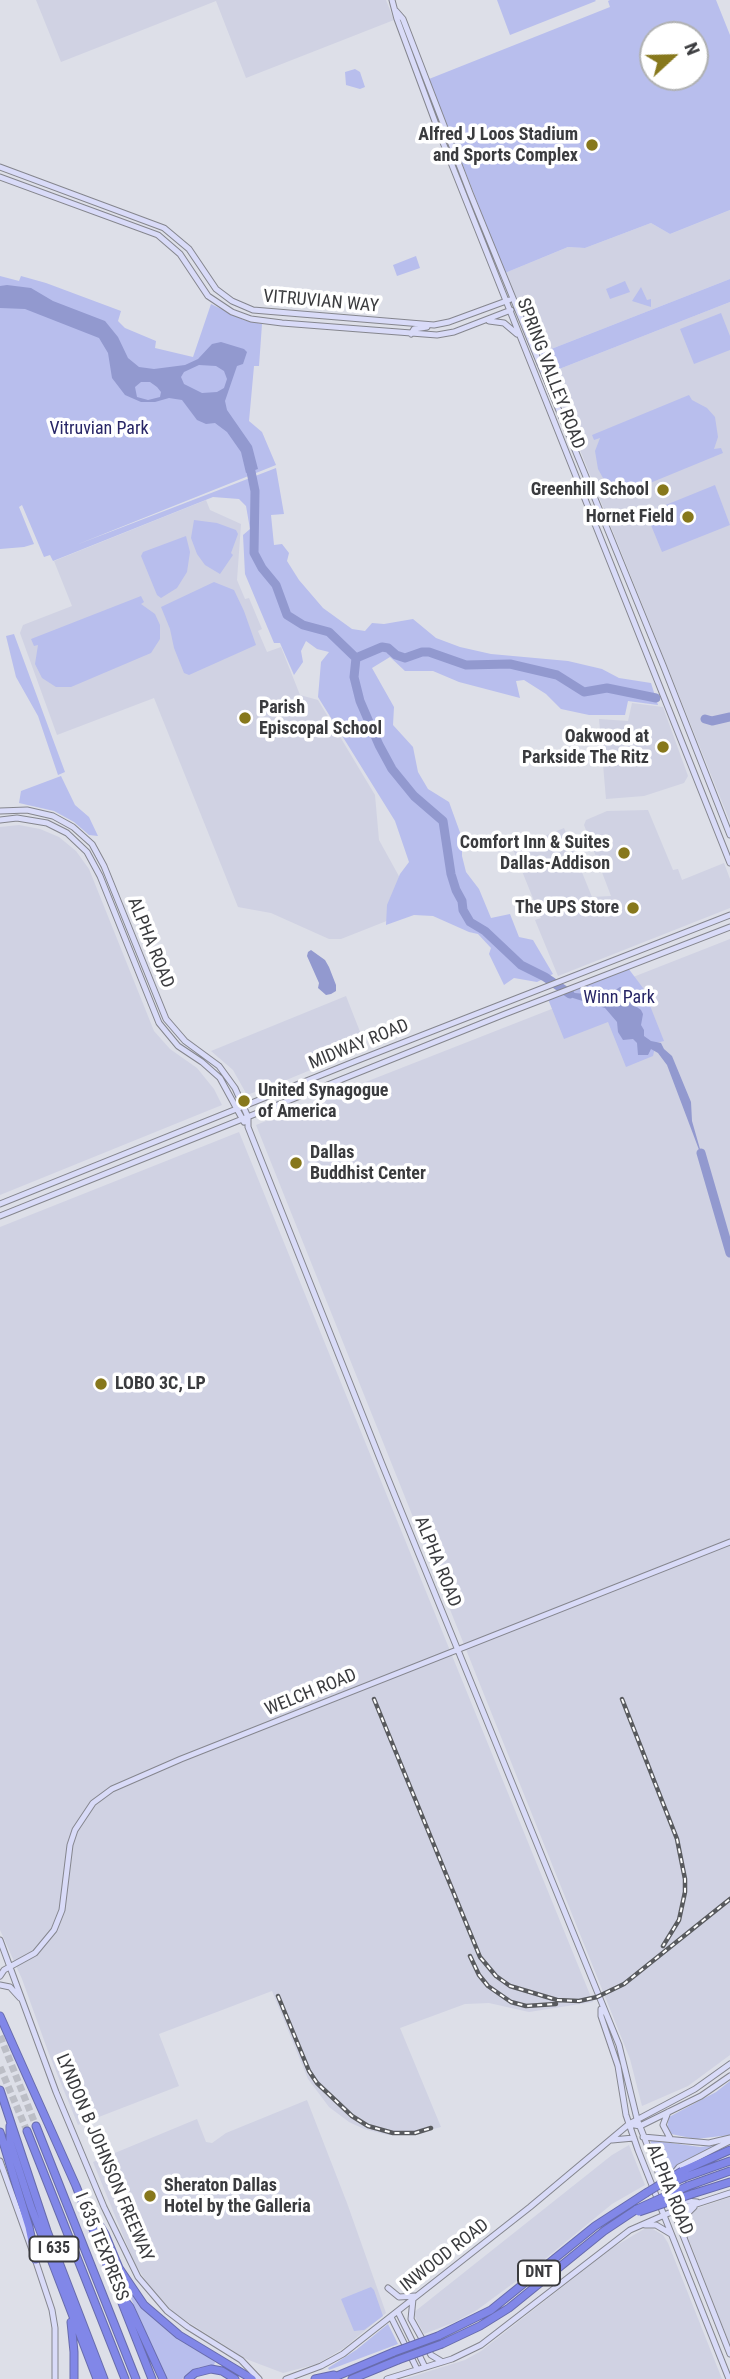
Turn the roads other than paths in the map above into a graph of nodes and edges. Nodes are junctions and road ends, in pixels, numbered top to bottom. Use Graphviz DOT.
graph roads {
  1 [pos="392,0"];
  2 [pos="1,168"];
  3 [pos="0,176"];
  4 [pos="510,300"];
  5 [pos="517,307"];
  6 [pos="253,310"];
  7 [pos="510,310"];
  8 [pos="353,318"];
  9 [pos="251,319"];
  10 [pos="483,321"];
  11 [pos="434,325"];
  12 [pos="352,329"];
  13 [pos="411,334"];
  14 [pos="522,342"];
  15 [pos="548,384"];
  16 [pos="540,388"];
  17 [pos="0,811"];
  18 [pos="41,813"];
  19 [pos="0,820"];
  20 [pos="38,820"];
  21 [pos="67,833"];
  22 [pos="730,835"];
  23 [pos="95,849"];
  24 [pos="730,863"];
  25 [pos="730,915"];
  26 [pos="730,928"];
  27 [pos="632,953"];
  28 [pos="636,964"];
  29 [pos="166,1019"];
  30 [pos="159,1023"];
  31 [pos="356,1061"];
  32 [pos="360,1072"];
  33 [pos="240,1108"];
  34 [pos="244,1118"];
  35 [pos="0,1204"];
  36 [pos="0,1216"];
  37 [pos="730,1542"];
  38 [pos="457,1650"];
  39 [pos="0,1941"];
  40 [pos="0,1953"];
  41 [pos="5,1969"];
  42 [pos="0,1976"];
  43 [pos="3,1985"];
  44 [pos="24,2004"];
  45 [pos="0,2015"];
  46 [pos="617,2053"];
  47 [pos="729,2069"];
  48 [pos="0,2090"];
  49 [pos="668,2111"];
  50 [pos="10,2118"];
  51 [pos="637,2119"];
  52 [pos="629,2124"];
  53 [pos="36,2126"];
  54 [pos="640,2126"];
  55 [pos="27,2130"];
  56 [pos="0,2132"];
  57 [pos="643,2137"];
  58 [pos="633,2138"];
  59 [pos="670,2138"];
  60 [pos="612,2140"];
  61 [pos="730,2140"];
  62 [pos="730,2150"];
  63 [pos="0,2161"];
  64 [pos="730,2161"];
  65 [pos="730,2171"];
  66 [pos="684,2174"];
  67 [pos="730,2182"];
  68 [pos="76,2186"];
  69 [pos="690,2190"];
  70 [pos="730,2193"];
  71 [pos="700,2203"];
  72 [pos="674,2211"];
  73 [pos="664,2215"];
  74 [pos="638,2226"];
  75 [pos="673,2236"];
  76 [pos="685,2242"];
  77 [pos="36,2260"];
  78 [pos="116,2288"];
  79 [pos="388,2288"];
  80 [pos="415,2297"];
  81 [pos="699,2304"];
  82 [pos="710,2305"];
  83 [pos="69,2311"];
  84 [pos="398,2312"];
  85 [pos="702,2312"];
  86 [pos="391,2317"];
  87 [pos="440,2340"];
  88 [pos="730,2354"];
  89 [pos="443,2362"];
  90 [pos="425,2367"];
  91 [pos="417,2369"];
  92 [pos="342,2373"];
  93 [pos="354,2378"];
  94 [pos="55,2379"];
  95 [pos="74,2379"];
  96 [pos="97,2379"];
  97 [pos="104,2379"];
  98 [pos="125,2379"];
  99 [pos="136,2379"];
  100 [pos="152,2379"];
  101 [pos="163,2379"];
  102 [pos="188,2379"];
  103 [pos="235,2379"];
  104 [pos="252,2379"];
  105 [pos="259,2379"];
  106 [pos="286,2379"];
  107 [pos="314,2379"];
  108 [pos="330,2379"];
  109 [pos="387,2379"];
  110 [pos="729,2379"];
  1 -- 4 [label="main road, SPRING VALLEY ROAD"];
  2 -- 3 [label="main road"];
  2 -- 6 [label="main road, VITRUVIAN WAY"];
  3 -- 9 [label="main road, VITRUVIAN WAY"];
  4 -- 5 [label="main road, SPRING VALLEY ROAD"];
  4 -- 7 [label="main road, SPRING VALLEY ROAD"];
  4 -- 11 [label="main road, VITRUVIAN WAY"];
  5 -- 7 [label="main road, VITRUVIAN WAY"];
  5 -- 15 [label="main road, SPRING VALLEY ROAD"];
  6 -- 8 [label="main road, VITRUVIAN WAY"];
  6 -- 9 [label="main road"];
  7 -- 10 [label="main road, VITRUVIAN WAY"];
  7 -- 14 [label="main road, SPRING VALLEY ROAD"];
  8 -- 11 [label="main road, VITRUVIAN WAY"];
  8 -- 12 [label="main road"];
  9 -- 12 [label="main road, VITRUVIAN WAY"];
  10 -- 13 [label="main road, VITRUVIAN WAY"];
  10 -- 14 [label="main road"];
  11 -- 13 [label="main road"];
  12 -- 13 [label="main road, VITRUVIAN WAY"];
  14 -- 16 [label="main road, SPRING VALLEY ROAD"];
  15 -- 16 [label="main road"];
  15 -- 22 [label="main road, SPRING VALLEY ROAD"];
  16 -- 24 [label="main road, SPRING VALLEY ROAD"];
  17 -- 18 [label="main road, ALPHA ROAD"];
  18 -- 20 [label="main road"];
  18 -- 23 [label="main road, ALPHA ROAD"];
  19 -- 20 [label="main road, ALPHA ROAD"];
  20 -- 21 [label="main road, ALPHA ROAD"];
  21 -- 23 [label="main road"];
  21 -- 30 [label="main road, ALPHA ROAD"];
  23 -- 29 [label="main road, ALPHA ROAD"];
  25 -- 27 [label="main road, MIDWAY ROAD"];
  26 -- 28 [label="main road, MIDWAY ROAD"];
  27 -- 28 [label="main road"];
  27 -- 31 [label="main road, MIDWAY ROAD"];
  28 -- 32 [label="main road, MIDWAY ROAD"];
  29 -- 30 [label="main road"];
  29 -- 33 [label="main road, ALPHA ROAD"];
  30 -- 33 [label="main road, ALPHA ROAD"];
  31 -- 32 [label="main road"];
  31 -- 33 [label="main road, MIDWAY ROAD"];
  32 -- 34 [label="main road, MIDWAY ROAD"];
  33 -- 34 [label="main road, ALPHA ROAD"];
  33 -- 35 [label="main road, MIDWAY ROAD"];
  34 -- 36 [label="main road, MIDWAY ROAD"];
  34 -- 38 [label="main road, ALPHA ROAD"];
  37 -- 38 [label="main road, WELCH ROAD"];
  38 -- 41 [label="main road, WELCH ROAD"];
  38 -- 46 [label="main road, ALPHA ROAD"];
  39 -- 40 [label="main road"];
  39 -- 41 [label="main road, LYNDON B JOHNSON FREEWAY"];
  41 -- 42 [label="main road, WELCH ROAD"];
  41 -- 44 [label="main road, LYNDON B JOHNSON FREEWAY"];
  43 -- 44 [label="main road"];
  44 -- 105 [label="main road, LYNDON B JOHNSON FREEWAY"];
  45 -- 68 [label="highway, I 635"];
  46 -- 51 [label="main road, ALPHA ROAD"];
  46 -- 52 [label="main road, ALPHA ROAD"];
  47 -- 49 [label="main road, INWOOD ROAD"];
  47 -- 51 [label="main road, INWOOD ROAD"];
  48 -- 50 [label="highway, I 635"];
  49 -- 54 [label="main road, INWOOD ROAD"];
  49 -- 59 [label="main road"];
  50 -- 83 [label="highway"];
  50 -- 97 [label="highway, I 635"];
  51 -- 52 [label="main road, INWOOD ROAD"];
  51 -- 54 [label="main road, ALPHA ROAD"];
  52 -- 54 [label="main road"];
  52 -- 58 [label="main road, ALPHA ROAD"];
  52 -- 60 [label="main road, INWOOD ROAD"];
  53 -- 99 [label="highway, I 635 TEXPRESS"];
  54 -- 57 [label="main road, ALPHA ROAD"];
  55 -- 98 [label="highway, I 635 TEXPRESS"];
  56 -- 77 [label="highway"];
  57 -- 58 [label="main road"];
  57 -- 59 [label="main road"];
  57 -- 72 [label="main road, ALPHA ROAD"];
  58 -- 60 [label="main road"];
  58 -- 73 [label="main road, ALPHA ROAD"];
  59 -- 61 [label="main road"];
  60 -- 80 [label="main road, INWOOD ROAD"];
  61 -- 71 [label="main road"];
  62 -- 66 [label="highway"];
  63 -- 77 [label="main road"];
  64 -- 66 [label="highway, DNT"];
  65 -- 69 [label="highway, DNT"];
  66 -- 87 [label="highway, DNT, bridge"];
  67 -- 69 [label="highway"];
  68 -- 78 [label="highway, I 635"];
  68 -- 104 [label="highway"];
  69 -- 87 [label="highway, DNT, bridge"];
  70 -- 71 [label="main road"];
  71 -- 72 [label="main road"];
  71 -- 76 [label="main road"];
  72 -- 73 [label="main road"];
  72 -- 76 [label="main road, ALPHA ROAD"];
  73 -- 74 [label="main road"];
  73 -- 75 [label="main road, ALPHA ROAD"];
  74 -- 75 [label="main road"];
  74 -- 89 [label="main road"];
  75 -- 81 [label="main road, ALPHA ROAD"];
  76 -- 82 [label="main road, ALPHA ROAD"];
  77 -- 94 [label="main road"];
  78 -- 100 [label="highway, I 635"];
  78 -- 101 [label="highway"];
  79 -- 80 [label="main road"];
  80 -- 84 [label="main road, INWOOD ROAD"];
  80 -- 89 [label="main road"];
  81 -- 82 [label="main road"];
  81 -- 85 [label="main road, ALPHA ROAD"];
  82 -- 85 [label="main road"];
  82 -- 88 [label="main road, ALPHA ROAD"];
  83 -- 95 [label="highway"];
  83 -- 96 [label="highway"];
  84 -- 86 [label="main road, INWOOD ROAD"];
  84 -- 90 [label="main road"];
  85 -- 110 [label="main road, ALPHA ROAD"];
  86 -- 91 [label="main road"];
  86 -- 106 [label="main road, INWOOD ROAD"];
  87 -- 92 [label="highway, DNT, bridge"];
  87 -- 93 [label="highway, DNT, bridge"];
  89 -- 90 [label="main road"];
  90 -- 91 [label="main road"];
  91 -- 109 [label="main road"];
  92 -- 107 [label="highway"];
  92 -- 108 [label="highway, DNT"];
  102 -- 103 [label="highway"];
}
